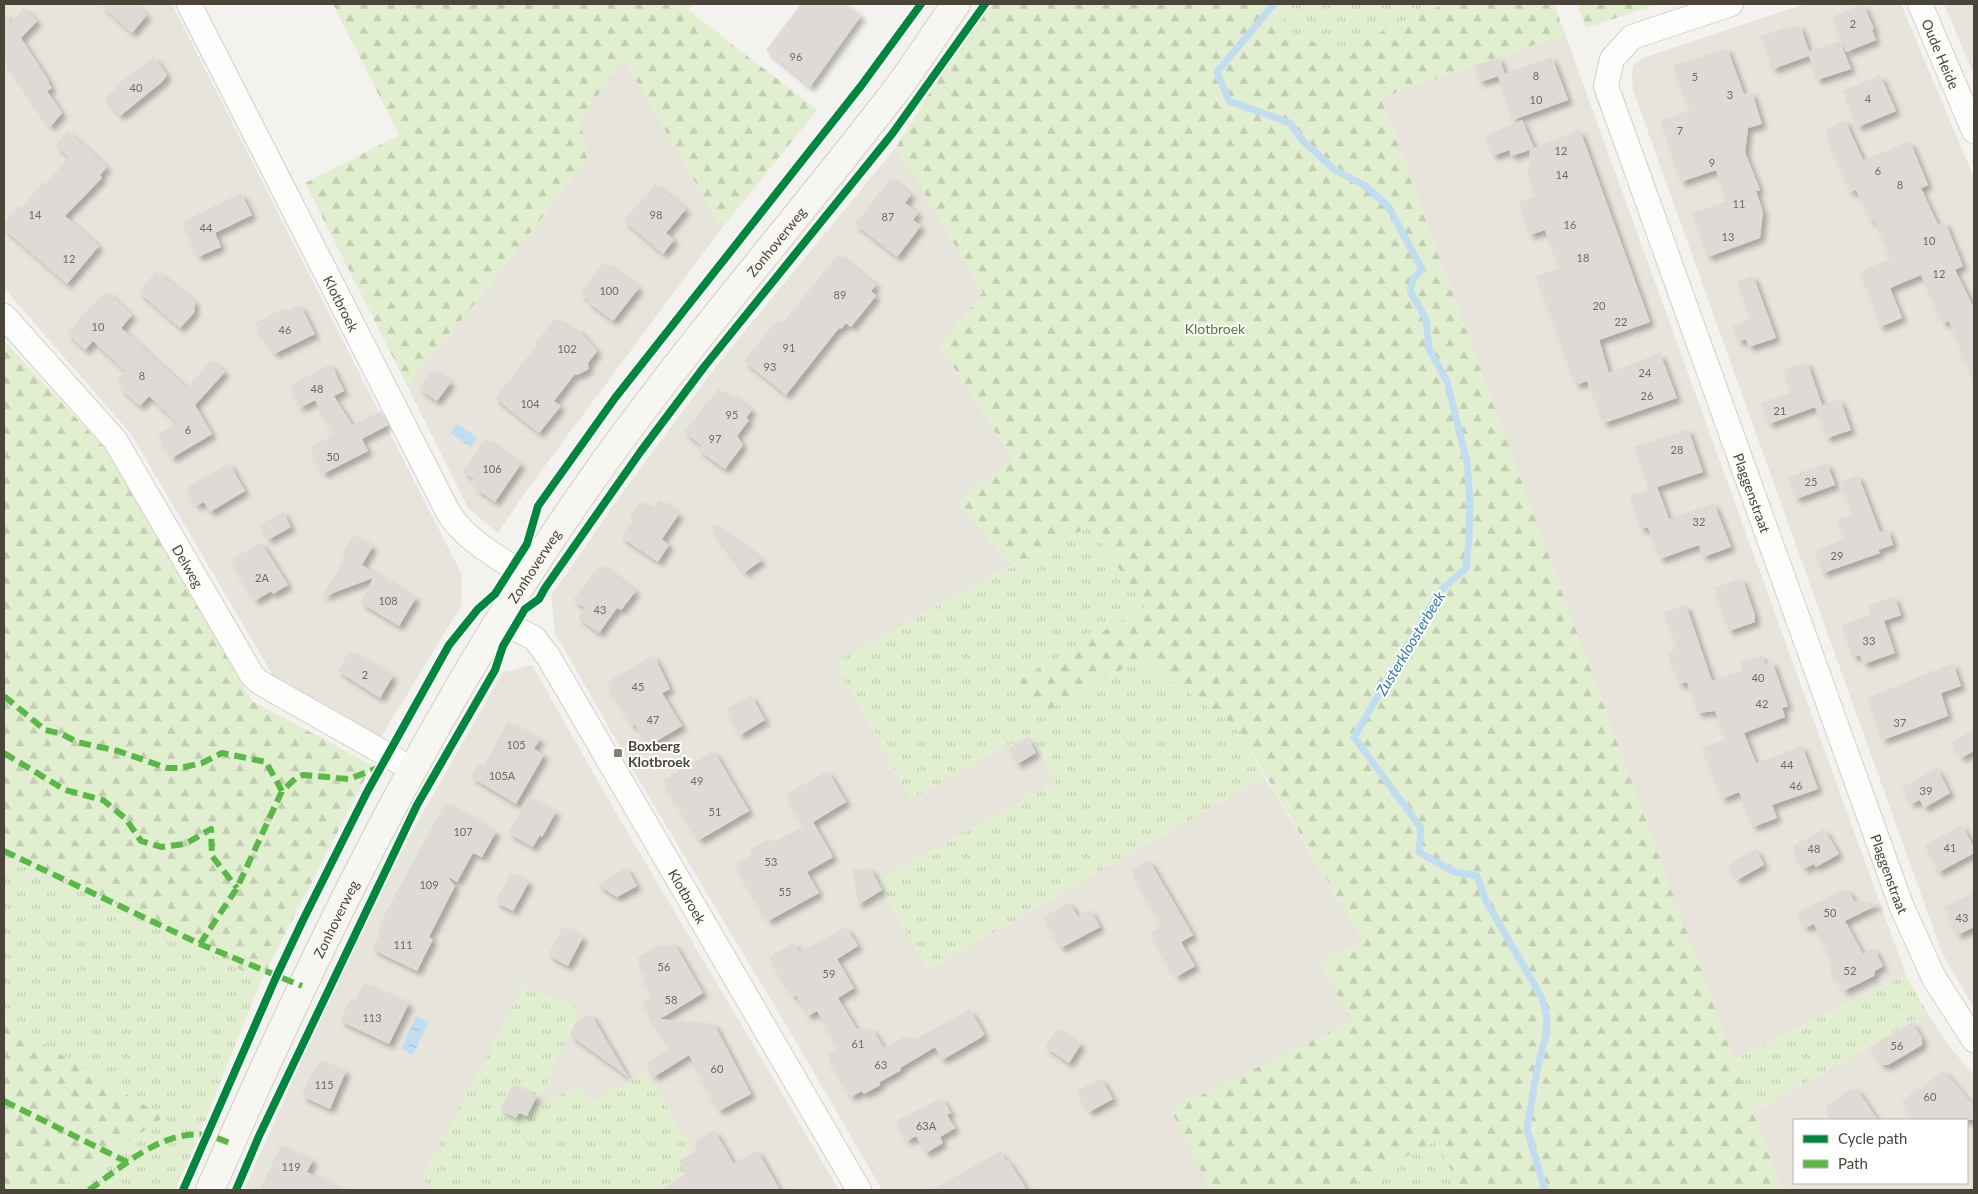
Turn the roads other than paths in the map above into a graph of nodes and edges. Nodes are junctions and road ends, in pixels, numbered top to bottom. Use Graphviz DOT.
graph roads {
  1 [pos="189,4"];
  2 [pos="956,4"];
  3 [pos="1730,4"];
  4 [pos="1920,4"];
  5 [pos="1974,131"];
  6 [pos="4,316"];
  7 [pos="526,576"];
  8 [pos="499,620"];
  9 [pos="412,769"];
  10 [pos="1974,1040"];
  11 [pos="210,1190"];
  12 [pos="859,1190"];
  1 -- 7 [label="street, Klotbroek"];
  2 -- 7 [label="street, Zonhoverweg"];
  3 -- 10 [label="street, Plaggenstraat"];
  4 -- 5 [label="street, Oude Heide"];
  6 -- 9 [label="street, Delweg"];
  7 -- 8 [label="street, Zonhoverweg"];
  8 -- 9 [label="street, Zonhoverweg"];
  8 -- 12 [label="street, Klotbroek"];
  9 -- 11 [label="street, Zonhoverweg"];
}
